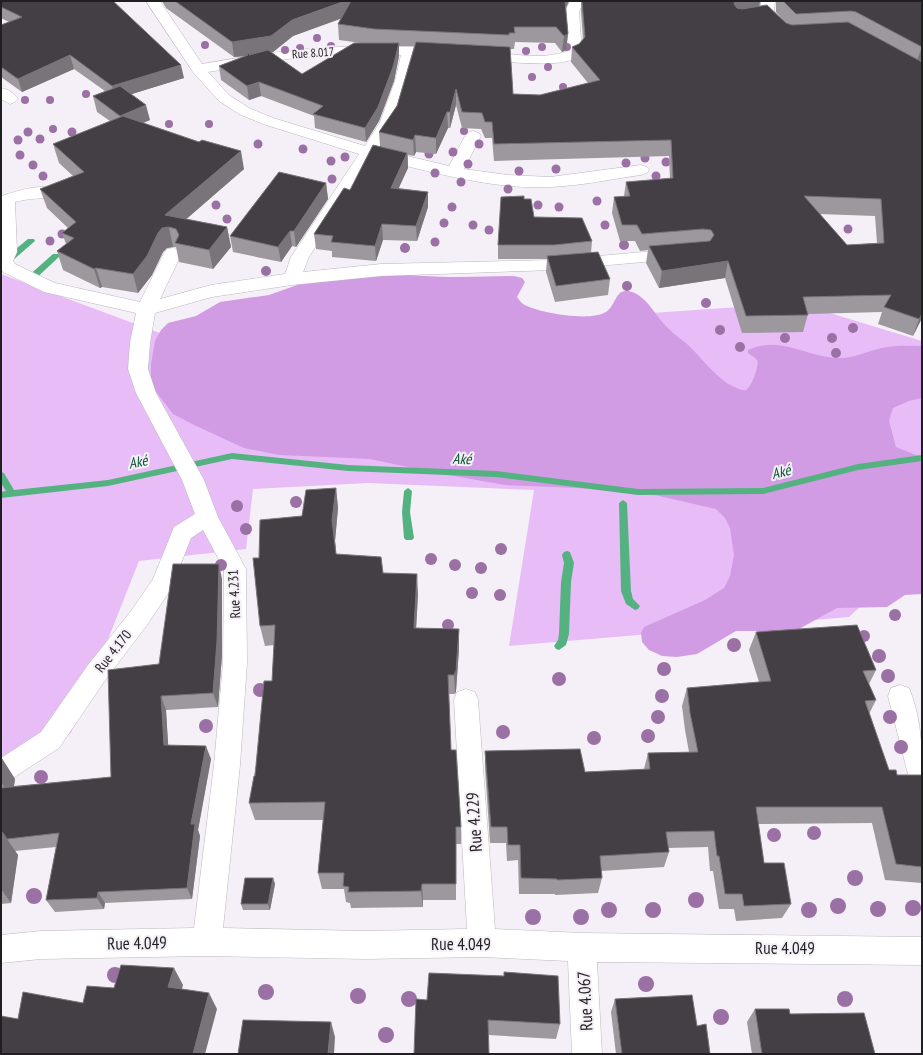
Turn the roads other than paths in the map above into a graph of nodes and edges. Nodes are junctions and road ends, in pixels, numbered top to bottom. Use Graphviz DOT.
graph roads {
  1 [pos="153,1"];
  2 [pos="577,1"];
  3 [pos="767,8"];
  4 [pos="753,17"];
  5 [pos="796,34"];
  6 [pos="409,51"];
  7 [pos="454,54"];
  8 [pos="470,55"];
  9 [pos="198,69"];
  10 [pos="474,136"];
  11 [pos="369,152"];
  12 [pos="641,170"];
  13 [pos="454,172"];
  14 [pos="50,192"];
  15 [pos="692,253"];
  16 [pos="169,262"];
  17 [pos="292,279"];
  18 [pos="146,309"];
  19 [pos="207,517"];
  20 [pos="900,696"];
  21 [pos="466,700"];
  22 [pos="1,772"];
  23 [pos="922,778"];
  24 [pos="207,942"];
  25 [pos="482,944"];
  26 [pos="582,947"];
  27 [pos="1,949"];
  28 [pos="922,951"];
  29 [pos="587,1054"];
  1 -- 9 [label="street"];
  2 -- 8 [label="street"];
  3 -- 4 [label="street"];
  3 -- 5 [label="street"];
  6 -- 7 [label="street, Rue 8.017"];
  6 -- 9 [label="street, Rue 8.017"];
  6 -- 11 [label="street"];
  9 -- 11 [label="street"];
  10 -- 13 [label="street"];
  11 -- 13 [label="street"];
  11 -- 17 [label="street"];
  12 -- 13 [label="street"];
  14 -- 18 [label="street"];
  15 -- 17 [label="street"];
  16 -- 18 [label="street, Rue 4.231"];
  17 -- 18 [label="street"];
  18 -- 19 [label="street, Rue 4.231"];
  19 -- 22 [label="street, Rue 4.170"];
  19 -- 24 [label="street, Rue 4.231"];
  20 -- 23 [label="street"];
  21 -- 25 [label="street, Rue 4.229"];
  24 -- 25 [label="street, Rue 4.049"];
  24 -- 27 [label="street, Rue 4.049"];
  25 -- 26 [label="street, Rue 4.049"];
  26 -- 28 [label="street, Rue 4.049"];
  26 -- 29 [label="street, Rue 4.067"];
}
